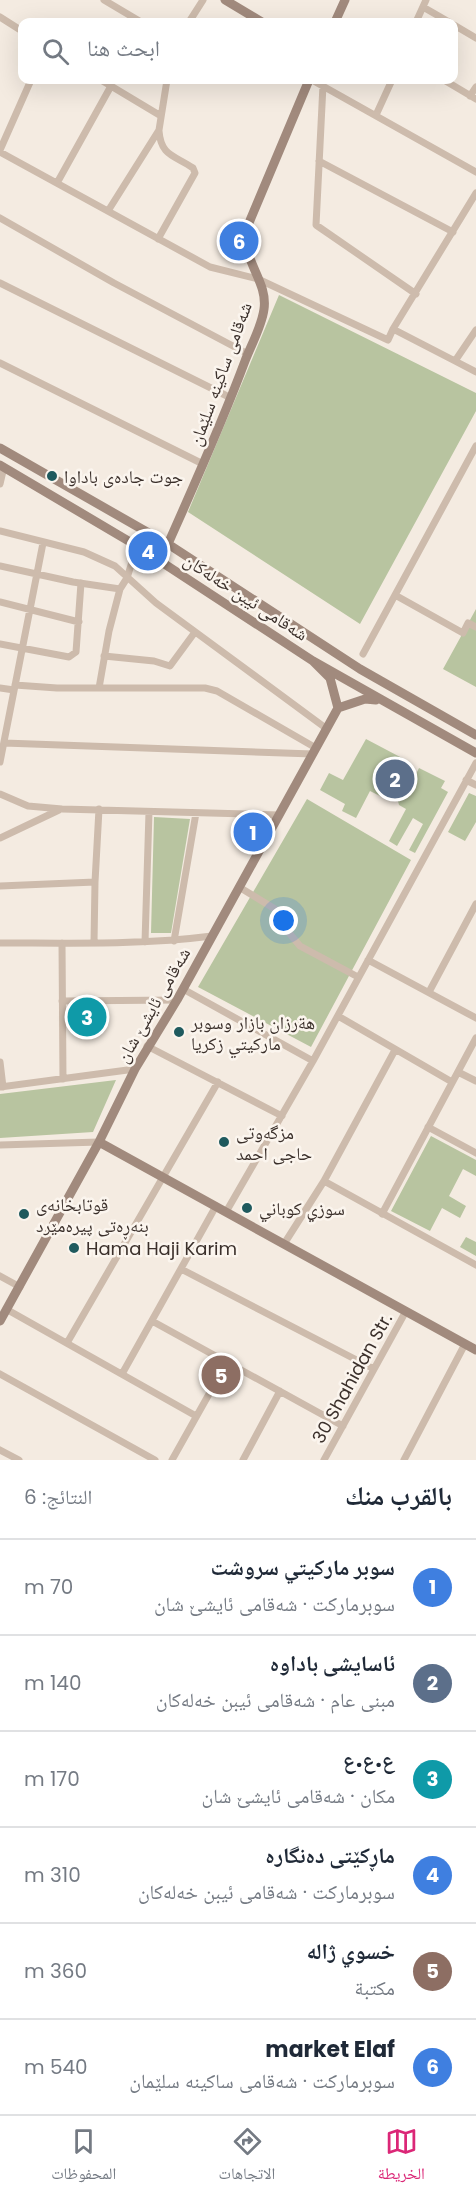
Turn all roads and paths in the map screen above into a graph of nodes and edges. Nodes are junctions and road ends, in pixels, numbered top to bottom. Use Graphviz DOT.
graph roads {
  1 [pos="104,0"];
  2 [pos="203,0"];
  3 [pos="225,0"];
  4 [pos="345,0"];
  5 [pos="424,4"];
  6 [pos="0,17"];
  7 [pos="134,18"];
  8 [pos="192,18"];
  9 [pos="255,18"];
  10 [pos="337,18"];
  11 [pos="418,18"];
  12 [pos="443,18"];
  13 [pos="18,28"];
  14 [pos="458,28"];
  15 [pos="476,38"];
  16 [pos="29,84"];
  17 [pos="108,84"];
  18 [pos="166,84"];
  19 [pos="308,84"];
  20 [pos="390,84"];
  21 [pos="450,84"];
  22 [pos="323,85"];
  23 [pos="111,86"];
  24 [pos="476,87"];
  25 [pos="473,98"];
  26 [pos="376,115"];
  27 [pos="161,116"];
  28 [pos="159,130"];
  29 [pos="0,151"];
  30 [pos="319,161"];
  31 [pos="476,172"];
  32 [pos="57,183"];
  33 [pos="476,193"];
  34 [pos="108,211"];
  35 [pos="0,218"];
  36 [pos="453,232"];
  37 [pos="158,238"];
  38 [pos="258,279"];
  39 [pos="0,283"];
  40 [pos="416,294"];
  41 [pos="393,329"];
  42 [pos="476,330"];
  43 [pos="248,354"];
  44 [pos="455,361"];
  45 [pos="0,363"];
  46 [pos="476,372"];
  47 [pos="231,399"];
  48 [pos="476,446"];
  49 [pos="0,448"];
  50 [pos="203,464"];
  51 [pos="2,466"];
  52 [pos="0,484"];
  53 [pos="0,531"];
  54 [pos="43,543"];
  55 [pos="168,544"];
  56 [pos="137,546"];
  57 [pos="0,566"];
  58 [pos="37,574"];
  59 [pos="127,578"];
  60 [pos="81,583"];
  61 [pos="120,589"];
  62 [pos="395,595"];
  63 [pos="0,602"];
  64 [pos="30,609"];
  65 [pos="79,622"];
  66 [pos="286,623"];
  67 [pos="476,627"];
  68 [pos="195,632"];
  69 [pos="275,637"];
  70 [pos="0,644"];
  71 [pos="22,648"];
  72 [pos="363,654"];
  73 [pos="104,656"];
  74 [pos="313,662"];
  75 [pos="15,687"];
  76 [pos="0,688"];
  77 [pos="99,688"];
  78 [pos="379,700"];
  79 [pos="413,700"];
  80 [pos="338,708"];
  81 [pos="405,714"];
  82 [pos="327,729"];
  83 [pos="476,735"];
  84 [pos="4,743"];
  85 [pos="314,751"];
  86 [pos="476,753"];
  87 [pos="0,762"];
  88 [pos="476,763"];
  89 [pos="466,780"];
  90 [pos="476,785"];
  91 [pos="0,794"];
  92 [pos="62,809"];
  93 [pos="99,809"];
  94 [pos="149,812"];
  95 [pos="196,813"];
  96 [pos="279,815"];
  97 [pos="0,838"];
  98 [pos="95,882"];
  99 [pos="0,886"];
  100 [pos="239,887"];
  101 [pos="476,904"];
  102 [pos="212,936"];
  103 [pos="174,941"];
  104 [pos="145,942"];
  105 [pos="0,943"];
  106 [pos="62,943"];
  107 [pos="94,943"];
  108 [pos="368,960"];
  109 [pos="358,977"];
  110 [pos="183,988"];
  111 [pos="429,992"];
  112 [pos="177,999"];
  113 [pos="62,1001"];
  114 [pos="338,1016"];
  115 [pos="476,1018"];
  116 [pos="476,1038"];
  117 [pos="147,1046"];
  118 [pos="395,1050"];
  119 [pos="313,1061"];
  120 [pos="0,1062"];
  121 [pos="135,1069"];
  122 [pos="458,1072"];
  123 [pos="63,1079"];
  124 [pos="476,1081"];
  125 [pos="218,1082"];
  126 [pos="452,1082"];
  127 [pos="1,1087"];
  128 [pos="282,1116"];
  129 [pos="428,1127"];
  130 [pos="99,1142"];
  131 [pos="0,1145"];
  132 [pos="476,1153"];
  133 [pos="161,1176"];
  134 [pos="324,1181"];
  135 [pos="216,1206"];
  136 [pos="226,1212"];
  137 [pos="382,1214"];
  138 [pos="284,1244"];
  139 [pos="476,1265"];
  140 [pos="181,1269"];
  141 [pos="0,1276"];
  142 [pos="20,1287"];
  143 [pos="6,1309"];
  144 [pos="406,1311"];
  145 [pos="0,1321"];
  146 [pos="152,1321"];
  147 [pos="67,1343"];
  148 [pos="465,1344"];
  149 [pos="476,1350"];
  150 [pos="227,1362"];
  151 [pos="374,1369"];
  152 [pos="0,1374"];
  153 [pos="123,1374"];
  154 [pos="280,1391"];
  155 [pos="196,1416"];
  156 [pos="343,1426"];
  157 [pos="2,1454"];
  158 [pos="19,1460"];
  159 [pos="155,1460"];
  160 [pos="172,1460"];
  161 [pos="243,1460"];
  162 [pos="324,1460"];
  163 [pos="404,1460"];
  1 -- 7 [label="street"];
  2 -- 8 [label="street"];
  3 -- 9 [label="street"];
  4 -- 10 [label="street"];
  5 -- 11 [label="street"];
  5 -- 12 [label="street"];
  6 -- 13 [label="street"];
  14 -- 15 [label="street"];
  16 -- 29 [label="street"];
  17 -- 23 [label="street"];
  18 -- 27 [label="street"];
  19 -- 38 [label="street, شەقامی ساکینە سلێمان"];
  20 -- 26 [label="street"];
  21 -- 25 [label="street"];
  22 -- 26 [label="street"];
  22 -- 30 [label="street"];
  23 -- 27 [label="street"];
  23 -- 32 [label="street"];
  24 -- 25 [label="street"];
  26 -- 31 [label="street"];
  27 -- 28 [label="street"];
  28 -- 34 [label="street"];
  28 -- 37 [label="street"];
  29 -- 32 [label="street"];
  30 -- 36 [label="street"];
  30 -- 40 [label="street"];
  32 -- 34 [label="street"];
  33 -- 36 [label="street"];
  34 -- 37 [label="street"];
  35 -- 43 [label="street"];
  36 -- 40 [label="street"];
  37 -- 38 [label="street"];
  38 -- 41 [label="street"];
  38 -- 43 [label="street, شەقامی ساکینە سلێمان"];
  39 -- 47 [label="street"];
  40 -- 41 [label="street"];
  41 -- 44 [label="street"];
  42 -- 44 [label="street"];
  43 -- 47 [label="street, شەقامی ساکینە سلێمان"];
  44 -- 46 [label="street"];
  45 -- 50 [label="street"];
  47 -- 50 [label="street, شەقامی ساکینە سلێمان"];
  48 -- 62 [label="street"];
  49 -- 55 [label="street, شەقامی ئیبن خەلەکان"];
  50 -- 55 [label="street, شەقامی ساکینە سلێمان"];
  51 -- 52 [label="street"];
  51 -- 56 [label="street, شەقامی ئیبن خەلەکان"];
  53 -- 54 [label="street"];
  54 -- 58 [label="street"];
  54 -- 59 [label="street"];
  55 -- 66 [label="street, شەقامی ئیبن خەلەکان"];
  56 -- 59 [label="street"];
  56 -- 69 [label="street, شەقامی ئیبن خەلەکان"];
  57 -- 58 [label="street"];
  58 -- 60 [label="street"];
  58 -- 64 [label="street"];
  59 -- 61 [label="street"];
  59 -- 68 [label="street"];
  60 -- 61 [label="street"];
  60 -- 65 [label="street"];
  61 -- 73 [label="street"];
  62 -- 67 [label="street"];
  62 -- 72 [label="street"];
  63 -- 64 [label="street"];
  64 -- 65 [label="street"];
  64 -- 71 [label="street"];
  65 -- 71 [label="street"];
  66 -- 69 [label="street"];
  66 -- 79 [label="street, شەقامی ئیبن خەلەکان"];
  68 -- 73 [label="street"];
  68 -- 82 [label="street"];
  69 -- 74 [label="street, شەقامی ئیبن خەلەکان"];
  70 -- 71 [label="street"];
  71 -- 75 [label="street"];
  73 -- 77 [label="street"];
  74 -- 78 [label="street, شەقامی ئیبن خەلەکان"];
  74 -- 80 [label="street"];
  75 -- 76 [label="street"];
  75 -- 77 [label="street"];
  75 -- 84 [label="street"];
  77 -- 85 [label="street"];
  78 -- 80 [label="street"];
  78 -- 81 [label="street, شەقامی ئیبن خەلەکان"];
  79 -- 81 [label="street"];
  79 -- 83 [label="street, شەقامی ئیبن خەلەکان"];
  80 -- 82 [label="street, شەقامی ئایشێ شان"];
  81 -- 86 [label="street, شەقامی ئیبن خەلەکان"];
  82 -- 85 [label="street, شەقامی ئایشێ شان"];
  84 -- 85 [label="street"];
  84 -- 87 [label="street"];
  85 -- 96 [label="street, شەقامی ئایشێ شان"];
  88 -- 89 [label="street"];
  89 -- 90 [label="street"];
  89 -- 108 [label="street"];
  91 -- 92 [label="street"];
  92 -- 93 [label="street"];
  92 -- 97 [label="street"];
  93 -- 94 [label="street"];
  93 -- 98 [label="street"];
  94 -- 95 [label="street"];
  94 -- 104 [label="street"];
  95 -- 96 [label="street"];
  95 -- 103 [label="street"];
  96 -- 100 [label="street, شەقامی ئایشێ شان"];
  98 -- 99 [label="street"];
  98 -- 107 [label="street"];
  100 -- 102 [label="street, شەقامی ئایشێ شان"];
  100 -- 109 [label="street"];
  101 -- 111 [label="street"];
  102 -- 103 [label="street"];
  102 -- 110 [label="street, شەقامی ئایشێ شان"];
  103 -- 104 [label="street"];
  104 -- 107 [label="street"];
  105 -- 106 [label="street"];
  106 -- 107 [label="street"];
  106 -- 113 [label="street"];
  108 -- 109 [label="street"];
  108 -- 111 [label="street"];
  109 -- 114 [label="street"];
  110 -- 112 [label="street, شەقامی ئایشێ شان"];
  110 -- 119 [label="street"];
  111 -- 115 [label="street"];
  112 -- 113 [label="street"];
  112 -- 117 [label="street, شەقامی ئایشێ شان"];
  113 -- 123 [label="street"];
  114 -- 118 [label="street"];
  114 -- 119 [label="street"];
  116 -- 122 [label="street"];
  117 -- 121 [label="street, شەقامی ئایشێ شان"];
  117 -- 125 [label="street"];
  118 -- 126 [label="street"];
  118 -- 134 [label="street"];
  119 -- 128 [label="street"];
  120 -- 127 [label="street"];
  121 -- 123 [label="street"];
  121 -- 130 [label="street, شەقامی ئایشێ شان"];
  122 -- 124 [label="street"];
  122 -- 126 [label="street"];
  123 -- 127 [label="street"];
  125 -- 128 [label="street"];
  125 -- 133 [label="street"];
  126 -- 129 [label="street"];
  128 -- 136 [label="street"];
  129 -- 132 [label="street"];
  129 -- 137 [label="street"];
  130 -- 131 [label="street"];
  130 -- 133 [label="street"];
  130 -- 142 [label="street, شەقامی ئایشێ شان"];
  133 -- 135 [label="street"];
  133 -- 147 [label="street"];
  134 -- 137 [label="street"];
  134 -- 138 [label="street"];
  135 -- 136 [label="street"];
  135 -- 140 [label="street"];
  136 -- 138 [label="street"];
  137 -- 139 [label="street"];
  138 -- 144 [label="street"];
  140 -- 146 [label="street"];
  140 -- 151 [label="street"];
  141 -- 142 [label="street"];
  142 -- 143 [label="street, شەقامی ئایشێ شان"];
  143 -- 145 [label="street, شەقامی ئایشێ شان"];
  143 -- 147 [label="street"];
  144 -- 148 [label="street"];
  144 -- 151 [label="street, 30 Shahidan Str."];
  146 -- 150 [label="street"];
  146 -- 153 [label="street"];
  147 -- 153 [label="street"];
  148 -- 149 [label="street"];
  148 -- 163 [label="street"];
  150 -- 154 [label="street"];
  150 -- 155 [label="street"];
  151 -- 156 [label="street, 30 Shahidan Str."];
  152 -- 159 [label="street"];
  153 -- 155 [label="street"];
  154 -- 156 [label="street"];
  154 -- 161 [label="street"];
  155 -- 160 [label="street"];
  156 -- 162 [label="street, 30 Shahidan Str."];
  157 -- 158 [label="street"];
}
